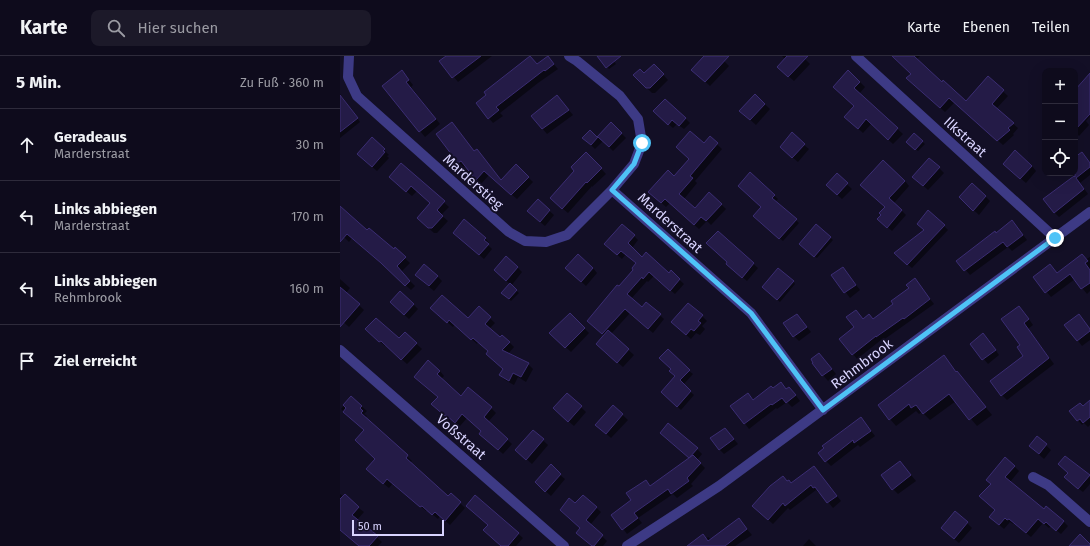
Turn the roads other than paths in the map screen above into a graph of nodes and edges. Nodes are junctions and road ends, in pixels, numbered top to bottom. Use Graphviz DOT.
graph roads {
  1 [pos="349,56"];
  2 [pos="569,56"];
  3 [pos="856,56"];
  4 [pos="612,190"];
  5 [pos="1090,212"];
  6 [pos="1055,238"];
  7 [pos="340,350"];
  8 [pos="823,410"];
  9 [pos="1033,477"];
  10 [pos="1090,522"];
  11 [pos="564,546"];
  12 [pos="627,546"];
  1 -- 4 [label="street, Marderstieg"];
  2 -- 4 [label="street"];
  3 -- 6 [label="street, Ilkstraat"];
  4 -- 8 [label="street, Marderstraat"];
  5 -- 6 [label="street, Rehmbrook"];
  6 -- 8 [label="street, Rehmbrook"];
  7 -- 11 [label="street, Voßstraat"];
  8 -- 12 [label="street, Rehmbrook"];
  9 -- 10 [label="street"];
}
